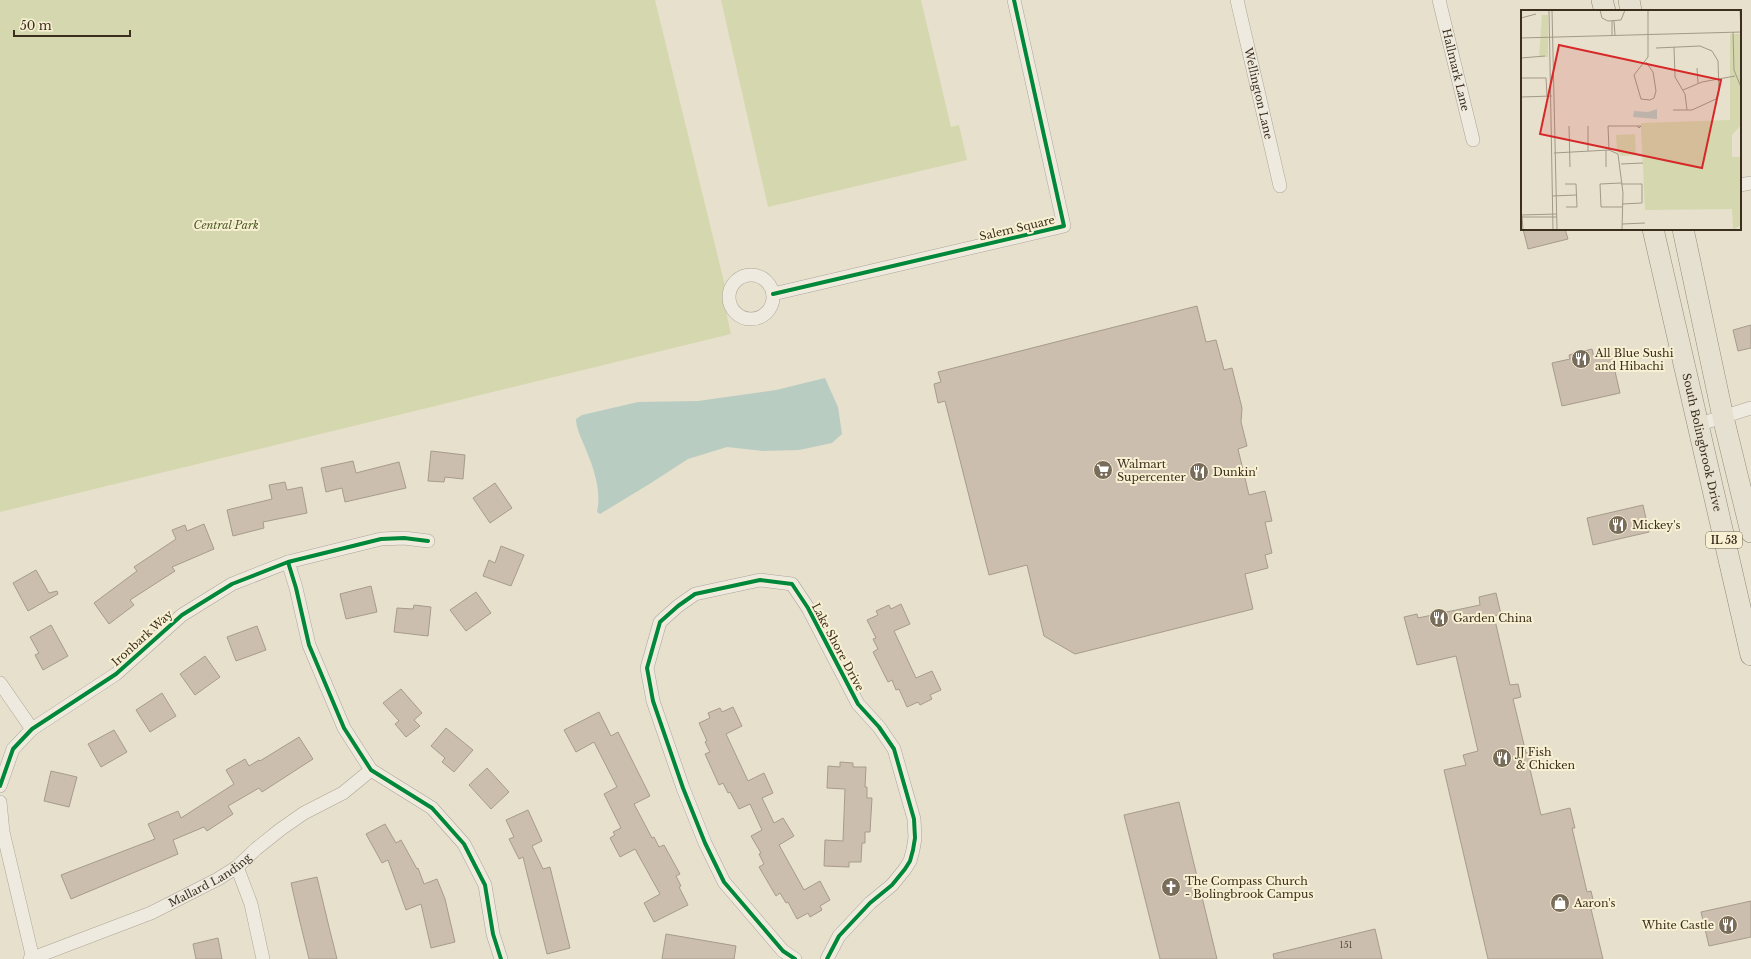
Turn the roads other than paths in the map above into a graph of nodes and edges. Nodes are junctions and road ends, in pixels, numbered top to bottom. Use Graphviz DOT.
graph roads {
  1 [pos="1014,0"];
  2 [pos="1237,0"];
  3 [pos="1439,0"];
  4 [pos="1602,0"];
  5 [pos="1629,0"];
  6 [pos="1605,10"];
  7 [pos="1631,10"];
  8 [pos="1473,140"];
  9 [pos="1751,183"];
  10 [pos="1741,185"];
  11 [pos="1280,186"];
  12 [pos="1653,230"];
  13 [pos="1683,230"];
  14 [pos="773,294"];
  15 [pos="1751,408"];
  16 [pos="1723,416"];
  17 [pos="1697,425"];
  18 [pos="1751,532"];
  19 [pos="428,541"];
  20 [pos="288,562"];
  21 [pos="1751,655"];
  22 [pos="0,684"];
  23 [pos="32,729"];
  24 [pos="371,770"];
  25 [pos="0,786"];
  26 [pos="0,802"];
  27 [pos="237,867"];
  28 [pos="32,959"];
  29 [pos="263,959"];
  30 [pos="501,959"];
  31 [pos="795,959"];
  32 [pos="827,959"];
  1 -- 14 [label="street, Salem Square"];
  2 -- 11 [label="street, Wellington Lane"];
  3 -- 8 [label="street, Hallmark Lane"];
  4 -- 6 [label="main road"];
  5 -- 7 [label="main road"];
  9 -- 10 [label="street"];
  12 -- 17 [label="main road, South Bolingbrook Drive / IL 53"];
  13 -- 16 [label="main road, IL 53"];
  15 -- 16 [label="street"];
  16 -- 17 [label="street"];
  16 -- 18 [label="main road, IL 53"];
  17 -- 21 [label="main road, South Bolingbrook Drive / IL 53"];
  19 -- 20 [label="street, Ironbark Way"];
  20 -- 23 [label="street, Ironbark Way"];
  20 -- 24 [label="street"];
  22 -- 23 [label="street"];
  23 -- 25 [label="street, Ironbark Way"];
  24 -- 27 [label="street, Mallard Landing"];
  24 -- 30 [label="street"];
  26 -- 28 [label="street"];
  27 -- 28 [label="street, Mallard Landing"];
  27 -- 29 [label="street"];
  31 -- 32 [label="street, Lake Shore Drive"];
}
